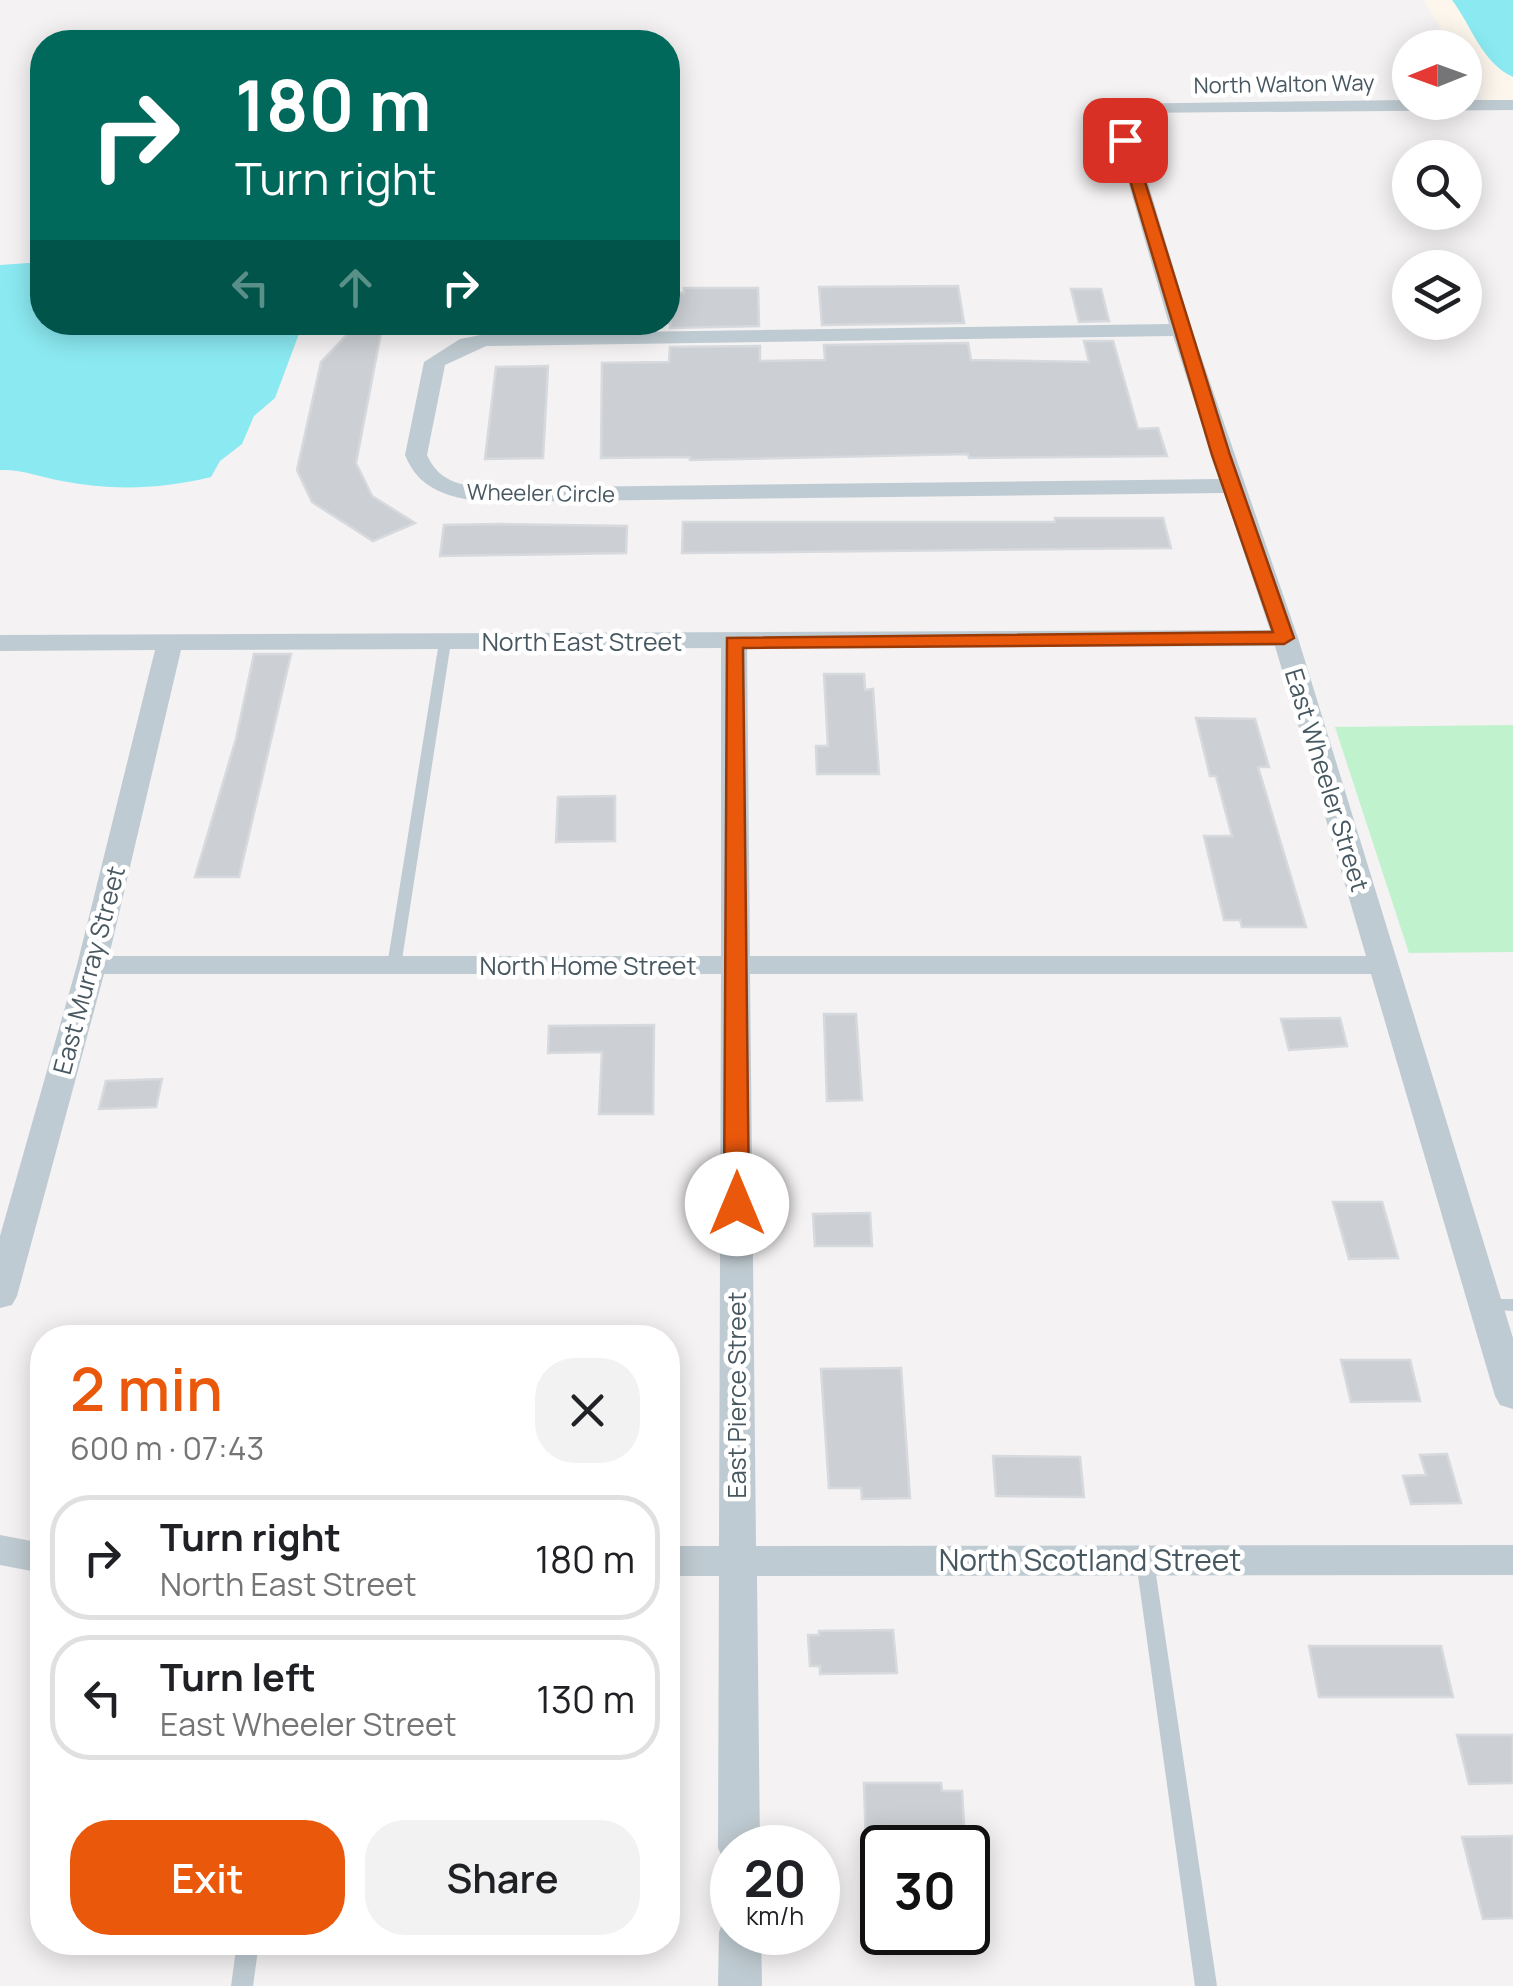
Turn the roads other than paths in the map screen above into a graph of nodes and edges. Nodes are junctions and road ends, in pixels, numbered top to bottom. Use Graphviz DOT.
graph roads {
  1 [pos="1513,105"];
  2 [pos="1116,108"];
  3 [pos="1181,330"];
  4 [pos="1231,486"];
  5 [pos="1284,638"];
  6 [pos="170,642"];
  7 [pos="446,642"];
  8 [pos="734,642"];
  9 [pos="0,643"];
  10 [pos="92,965"];
  11 [pos="1384,965"];
  12 [pos="394,966"];
  13 [pos="736,966"];
  14 [pos="0,1296"];
  15 [pos="1499,1305"];
  16 [pos="1513,1396"];
  17 [pos="0,1550"];
  18 [pos="30,1556"];
  19 [pos="1513,1560"];
  20 [pos="680,1561"];
  21 [pos="1145,1561"];
  22 [pos="737,1562"];
  23 [pos="739,1825"];
  24 [pos="246,1955"];
  25 [pos="740,1955"];
  26 [pos="242,1986"];
  27 [pos="740,1986"];
  28 [pos="1206,1986"];
  1 -- 2 [label="street, North Walton Way"];
  2 -- 3 [label="street, East Wheeler Street"];
  3 -- 4 [label="street, East Wheeler Street"];
  3 -- 4 [label="street, Wheeler Circle"];
  4 -- 5 [label="street, East Wheeler Street"];
  5 -- 8 [label="street, North East Street"];
  5 -- 11 [label="street, East Wheeler Street"];
  6 -- 7 [label="street, North East Street"];
  6 -- 9 [label="street, North East Street"];
  6 -- 10 [label="street, East Murray Street"];
  7 -- 8 [label="street, North East Street"];
  7 -- 12 [label="lane"];
  8 -- 13 [label="street, East Pierce Street"];
  10 -- 12 [label="street, North Home Street"];
  10 -- 14 [label="street, East Murray Street"];
  11 -- 13 [label="street, North Home Street"];
  11 -- 15 [label="street, East Wheeler Street"];
  12 -- 13 [label="street, North Home Street"];
  13 -- 22 [label="street, East Pierce Street"];
  15 -- 16 [label="street, East Wheeler Street"];
  17 -- 18 [label="street"];
  19 -- 21 [label="street, North Scotland Street"];
  20 -- 22 [label="street, North Scotland Street"];
  21 -- 22 [label="street, North Scotland Street"];
  21 -- 28 [label="lane"];
  22 -- 23 [label="street, East Pierce Street"];
  24 -- 26 [label="lane"];
  25 -- 27 [label="street"];
}
